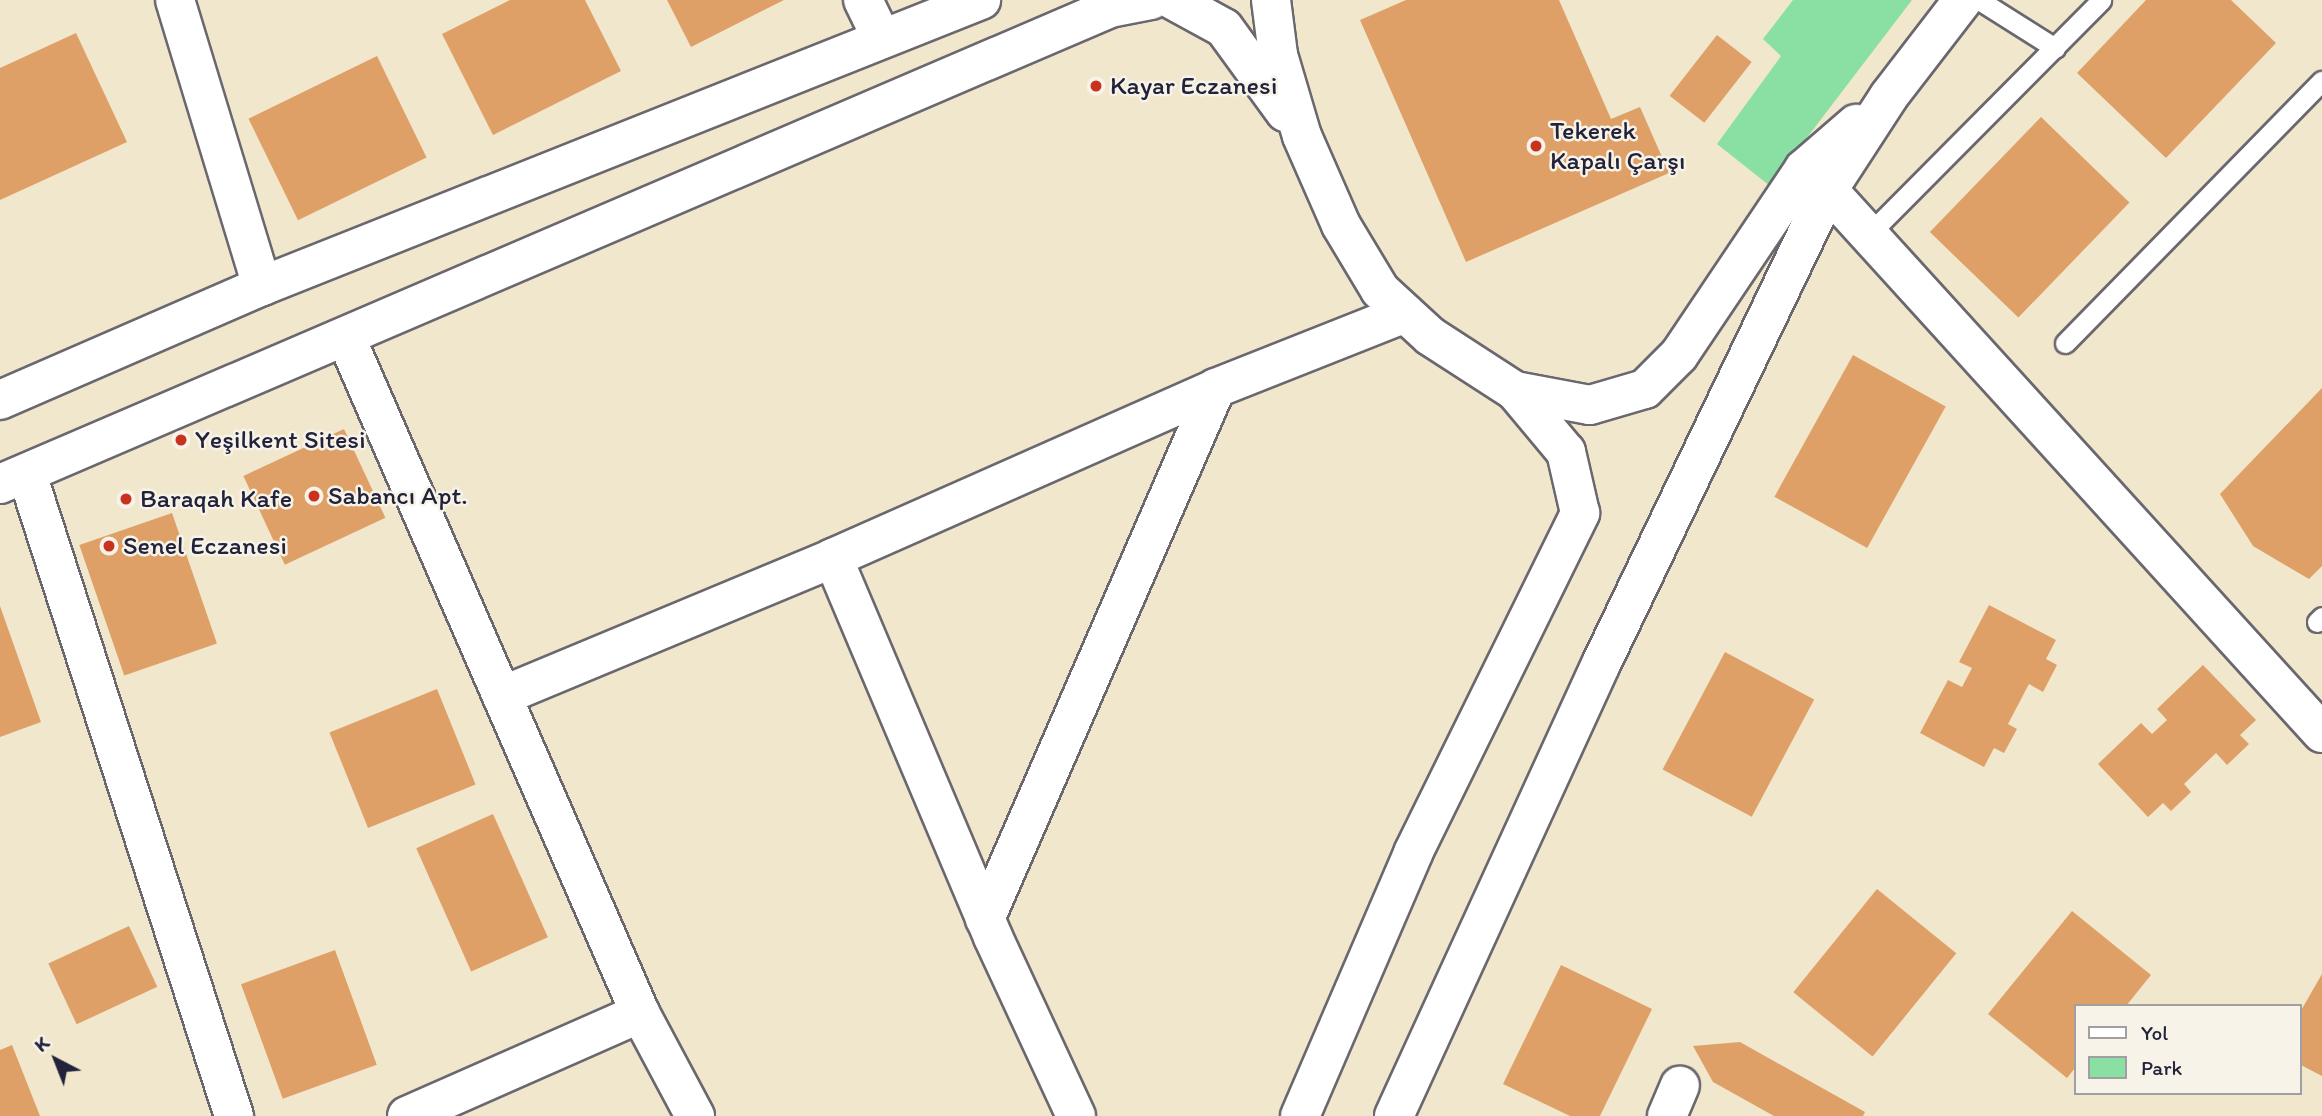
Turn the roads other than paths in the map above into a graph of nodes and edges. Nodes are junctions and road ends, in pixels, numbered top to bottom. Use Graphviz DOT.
graph roads {
  1 [pos="175,0"];
  2 [pos="863,0"];
  3 [pos="981,0"];
  4 [pos="1151,0"];
  5 [pos="1173,0"];
  6 [pos="1271,0"];
  7 [pos="1962,0"];
  8 [pos="1979,0"];
  9 [pos="2101,0"];
  10 [pos="882,39"];
  11 [pos="2055,48"];
  12 [pos="2322,81"];
  13 [pos="1889,96"];
  14 [pos="1302,135"];
  15 [pos="1828,190"];
  16 [pos="1868,235"];
  17 [pos="262,286"];
  18 [pos="1405,313"];
  19 [pos="346,338"];
  20 [pos="2065,343"];
  21 [pos="1216,388"];
  22 [pos="1515,391"];
  23 [pos="0,400"];
  24 [pos="13,479"];
  25 [pos="833,558"];
  26 [pos="502,696"];
  27 [pos="2322,733"];
  28 [pos="985,919"];
  29 [pos="639,1013"];
  30 [pos="234,1116"];
  31 [pos="407,1116"];
  32 [pos="695,1116"];
  33 [pos="1076,1116"];
  34 [pos="1300,1116"];
  35 [pos="1394,1116"];
  1 -- 17 [label="main road"];
  2 -- 10 [label="main road"];
  3 -- 10 [label="main road"];
  4 -- 19 [label="main road"];
  5 -- 14 [label="main road"];
  6 -- 14 [label="main road"];
  7 -- 13 [label="main road"];
  8 -- 11 [label="lane"];
  9 -- 11 [label="lane"];
  10 -- 17 [label="main road"];
  11 -- 16 [label="lane"];
  12 -- 20 [label="lane"];
  13 -- 15 [label="main road"];
  13 -- 22 [label="main road"];
  14 -- 18 [label="main road"];
  15 -- 16 [label="main road"];
  15 -- 35 [label="main road"];
  16 -- 27 [label="main road"];
  17 -- 23 [label="main road"];
  18 -- 21 [label="main road"];
  18 -- 22 [label="main road"];
  19 -- 24 [label="main road"];
  19 -- 26 [label="main road"];
  21 -- 25 [label="main road"];
  21 -- 28 [label="main road"];
  22 -- 34 [label="main road"];
  24 -- 30 [label="main road"];
  25 -- 26 [label="main road"];
  25 -- 28 [label="main road"];
  26 -- 29 [label="main road"];
  28 -- 33 [label="main road"];
  29 -- 31 [label="main road"];
  29 -- 32 [label="main road"];
}
